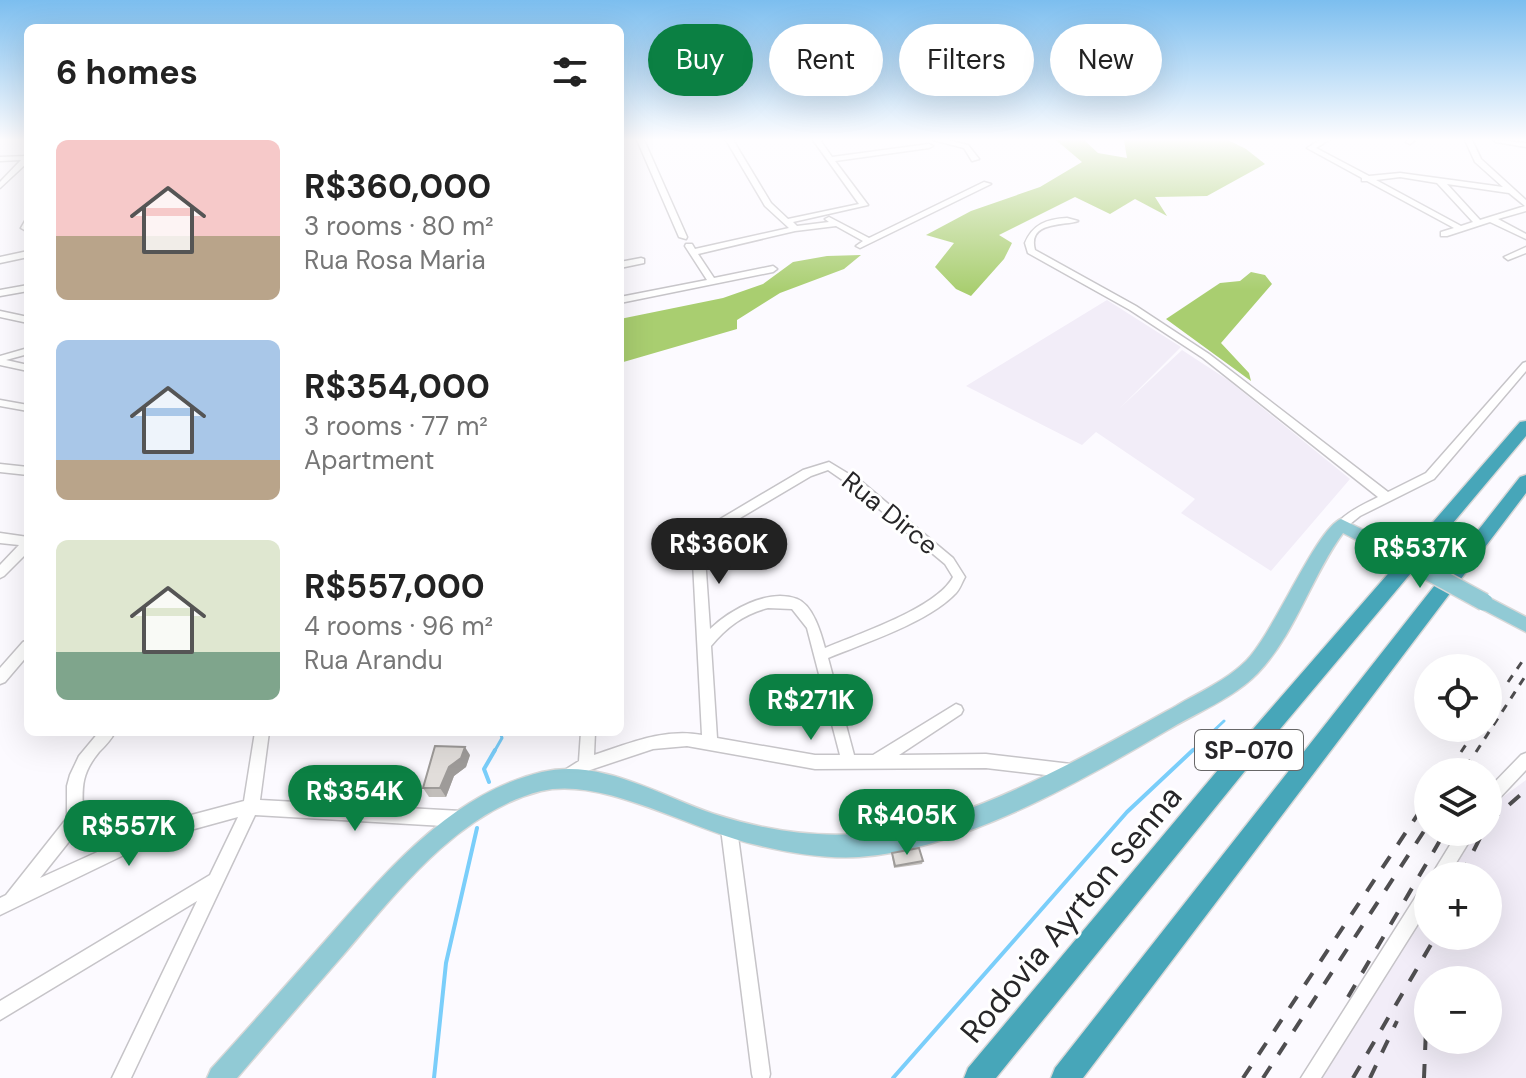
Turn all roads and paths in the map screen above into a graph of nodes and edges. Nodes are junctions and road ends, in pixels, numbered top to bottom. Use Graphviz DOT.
graph roads {
  1 [pos="662,190"];
  2 [pos="760,190"];
  3 [pos="856,190"];
  4 [pos="976,190"];
  5 [pos="1387,190"];
  6 [pos="1448,190"];
  7 [pos="1511,190"];
  8 [pos="1526,206"];
  9 [pos="824,214"];
  10 [pos="1491,219"];
  11 [pos="788,221"];
  12 [pos="1074,221"];
  13 [pos="1477,222"];
  14 [pos="834,224"];
  15 [pos="795,229"];
  16 [pos="1461,229"];
  17 [pos="1444,234"];
  18 [pos="1526,237"];
  19 [pos="1526,250"];
  20 [pos="694,252"];
  21 [pos="24,255"];
  22 [pos="1508,257"];
  23 [pos="0,260"];
  24 [pos="641,261"];
  25 [pos="624,264"];
  26 [pos="773,269"];
  27 [pos="711,280"];
  28 [pos="24,289"];
  29 [pos="0,293"];
  30 [pos="624,299"];
  31 [pos="0,314"];
  32 [pos="24,319"];
  33 [pos="24,352"];
  34 [pos="0,361"];
  35 [pos="1526,365"];
  36 [pos="24,367"];
  37 [pos="0,403"];
  38 [pos="24,407"];
  39 [pos="1526,426"];
  40 [pos="0,468"];
  41 [pos="24,471"];
  42 [pos="1526,481"];
  43 [pos="1387,498"];
  44 [pos="1341,525"];
  45 [pos="0,538"];
  46 [pos="24,542"];
  47 [pos="24,547"];
  48 [pos="0,573"];
  49 [pos="1521,622"];
  50 [pos="704,645"];
  51 [pos="24,651"];
  52 [pos="822,655"];
  53 [pos="0,678"];
  54 [pos="956,710"];
  55 [pos="105,736"];
  56 [pos="261,736"];
  57 [pos="588,736"];
  58 [pos="710,741"];
  59 [pos="878,760"];
  60 [pos="1526,760"];
  61 [pos="849,763"];
  62 [pos="586,765"];
  63 [pos="1074,771"];
  64 [pos="565,778"];
  65 [pos="1502,785"];
  66 [pos="251,807"];
  67 [pos="461,819"];
  68 [pos="75,821"];
  69 [pos="179,823"];
  70 [pos="729,829"];
  71 [pos="213,882"];
  72 [pos="5,904"];
  73 [pos="1414,915"];
  74 [pos="0,1011"];
  75 [pos="761,1074"];
  76 [pos="121,1078"];
  77 [pos="220,1078"];
  78 [pos="978,1078"];
  79 [pos="1065,1078"];
  80 [pos="1310,1078"];
  1 -- 20 [label="street"];
  2 -- 11 [label="street"];
  3 -- 9 [label="street"];
  4 -- 14 [label="street"];
  5 -- 16 [label="street"];
  6 -- 13 [label="street"];
  7 -- 8 [label="street"];
  8 -- 10 [label="street"];
  9 -- 11 [label="street"];
  9 -- 14 [label="street"];
  10 -- 13 [label="street"];
  10 -- 18 [label="street"];
  11 -- 15 [label="street"];
  12 -- 43 [label="street"];
  13 -- 16 [label="street"];
  14 -- 15 [label="street"];
  15 -- 20 [label="street"];
  16 -- 17 [label="street"];
  19 -- 22 [label="street"];
  20 -- 27 [label="street"];
  21 -- 23 [label="street"];
  24 -- 25 [label="street"];
  26 -- 27 [label="street"];
  27 -- 30 [label="street"];
  28 -- 29 [label="street"];
  31 -- 32 [label="street"];
  33 -- 34 [label="street"];
  34 -- 36 [label="street"];
  35 -- 43 [label="street"];
  37 -- 38 [label="street"];
  39 -- 78 [label="highway, Rodovia Ayrton Senna / SP-070"];
  40 -- 41 [label="street"];
  42 -- 79 [label="highway, SP-070"];
  43 -- 44 [label="street"];
  44 -- 49 [label="main road, bridge"];
  44 -- 63 [label="main road"];
  45 -- 46 [label="street"];
  47 -- 48 [label="street"];
  50 -- 52 [label="street"];
  50 -- 52 [label="street, Rua Dirce"];
  50 -- 58 [label="street"];
  51 -- 53 [label="street"];
  52 -- 61 [label="street"];
  54 -- 59 [label="street"];
  55 -- 68 [label="street"];
  56 -- 66 [label="street"];
  57 -- 62 [label="street"];
  58 -- 61 [label="street"];
  58 -- 62 [label="street"];
  59 -- 61 [label="street"];
  59 -- 63 [label="street"];
  60 -- 65 [label="street"];
  62 -- 64 [label="street"];
  63 -- 70 [label="main road"];
  64 -- 67 [label="main road"];
  64 -- 70 [label="main road"];
  66 -- 67 [label="street"];
  66 -- 69 [label="street"];
  66 -- 71 [label="street"];
  67 -- 77 [label="main road"];
  68 -- 69 [label="street"];
  68 -- 72 [label="street"];
  69 -- 72 [label="street"];
  70 -- 75 [label="street"];
  71 -- 74 [label="street"];
  71 -- 76 [label="street"];
  73 -- 80 [label="street"];
}
